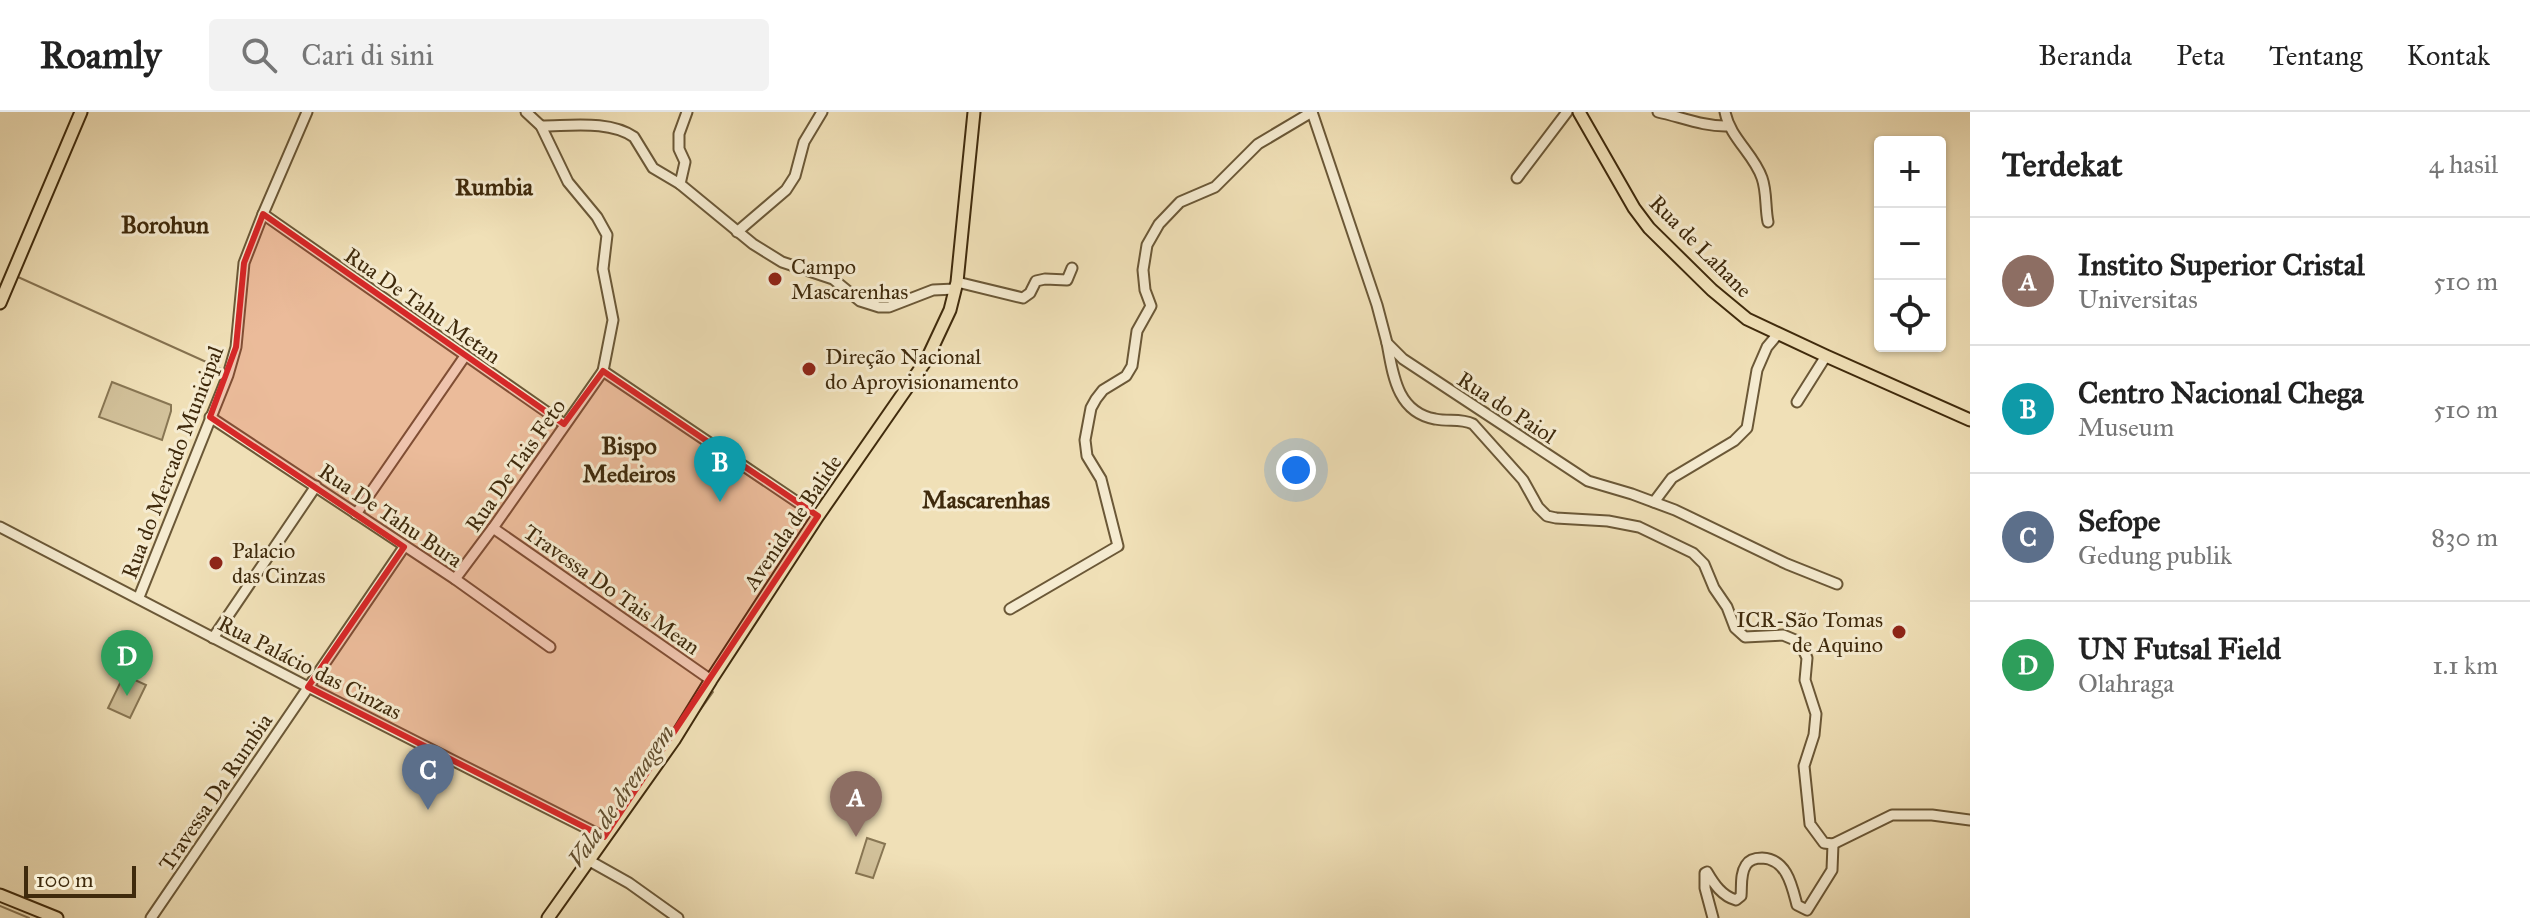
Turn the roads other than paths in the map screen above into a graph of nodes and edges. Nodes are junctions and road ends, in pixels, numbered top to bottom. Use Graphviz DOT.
graph roads {
  1 [pos="81,112"];
  2 [pos="307,112"];
  3 [pos="526,112"];
  4 [pos="687,112"];
  5 [pos="822,112"];
  6 [pos="974,112"];
  7 [pos="1312,112"];
  8 [pos="1567,112"];
  9 [pos="1579,112"];
  10 [pos="1658,112"];
  11 [pos="1725,112"];
  12 [pos="541,126"];
  13 [pos="1728,126"];
  14 [pos="1517,178"];
  15 [pos="680,184"];
  16 [pos="263,214"];
  17 [pos="1768,222"];
  18 [pos="737,232"];
  19 [pos="1072,268"];
  20 [pos="956,286"];
  21 [pos="0,303"];
  22 [pos="1778,334"];
  23 [pos="1387,343"];
  24 [pos="465,356"];
  25 [pos="1826,356"];
  26 [pos="603,371"];
  27 [pos="1797,402"];
  28 [pos="210,417"];
  29 [pos="1970,420"];
  30 [pos="564,424"];
  31 [pos="316,486"];
  32 [pos="1656,498"];
  33 [pos="356,514"];
  34 [pos="818,516"];
  35 [pos="0,527"];
  36 [pos="493,528"];
  37 [pos="404,547"];
  38 [pos="455,579"];
  39 [pos="1837,584"];
  40 [pos="139,597"];
  41 [pos="1010,609"];
  42 [pos="213,638"];
  43 [pos="550,647"];
  44 [pos="711,680"];
  45 [pos="308,687"];
  46 [pos="1970,820"];
  47 [pos="604,837"];
  48 [pos="1833,844"];
  49 [pos="592,862"];
  50 [pos="0,895"];
  51 [pos="57,918"];
  52 [pos="151,918"];
  53 [pos="548,918"];
  54 [pos="678,918"];
  55 [pos="1713,918"];
  1 -- 21 [label="main road"];
  2 -- 16 [label="street, Rua do Mercado Municipal"];
  3 -- 12 [label="street"];
  4 -- 15 [label="street"];
  5 -- 18 [label="street"];
  6 -- 20 [label="main road, Avenida de Balide"];
  7 -- 23 [label="street"];
  7 -- 41 [label="street"];
  8 -- 14 [label="street"];
  9 -- 22 [label="main road, Rua de Lahane"];
  10 -- 13 [label="street"];
  11 -- 13 [label="street"];
  12 -- 15 [label="street"];
  12 -- 26 [label="street"];
  13 -- 17 [label="street"];
  15 -- 18 [label="street"];
  16 -- 24 [label="street, Rua De Tahu Metan"];
  16 -- 28 [label="street, Rua do Mercado Municipal"];
  18 -- 20 [label="street"];
  19 -- 20 [label="street"];
  20 -- 34 [label="main road, Avenida de Balide"];
  22 -- 25 [label="main road, Rua de Lahane"];
  22 -- 32 [label="street"];
  23 -- 32 [label="street, Rua do Paiol"];
  23 -- 48 [label="street"];
  24 -- 30 [label="street, Rua De Tahu Metan"];
  24 -- 33 [label="street"];
  25 -- 27 [label="street"];
  25 -- 29 [label="main road, Rua de Lahane"];
  26 -- 30 [label="street, Rua De Tais Feto"];
  26 -- 34 [label="street"];
  28 -- 31 [label="street, Rua De Tahu Bura"];
  28 -- 40 [label="street, Rua do Mercado Municipal"];
  30 -- 36 [label="street, Rua De Tais Feto"];
  31 -- 33 [label="street, Rua De Tahu Bura"];
  31 -- 42 [label="street"];
  32 -- 39 [label="street, Rua do Paiol"];
  33 -- 37 [label="street, Rua De Tahu Bura"];
  34 -- 44 [label="main road, Avenida de Balide"];
  35 -- 40 [label="street, Rua Palácio das Cinzas"];
  36 -- 38 [label="street, Rua De Tais Feto"];
  36 -- 44 [label="street, Travessa Do Tais Mean"];
  37 -- 38 [label="street, Rua De Tahu Bura"];
  37 -- 45 [label="street, Travessa Da Rumbia"];
  38 -- 43 [label="street, Rua De Tahu Bura"];
  40 -- 42 [label="street, Rua Palácio das Cinzas"];
  42 -- 45 [label="street, Rua Palácio das Cinzas"];
  44 -- 47 [label="main road, Avenida de Balide"];
  45 -- 47 [label="street, Rua Palácio das Cinzas"];
  45 -- 52 [label="street, Travessa Da Rumbia"];
  46 -- 48 [label="street"];
  47 -- 49 [label="main road, Avenida de Balide"];
  48 -- 55 [label="street"];
  49 -- 53 [label="main road, Avenida de Balide"];
  49 -- 54 [label="street"];
  50 -- 51 [label="main road"];
}
